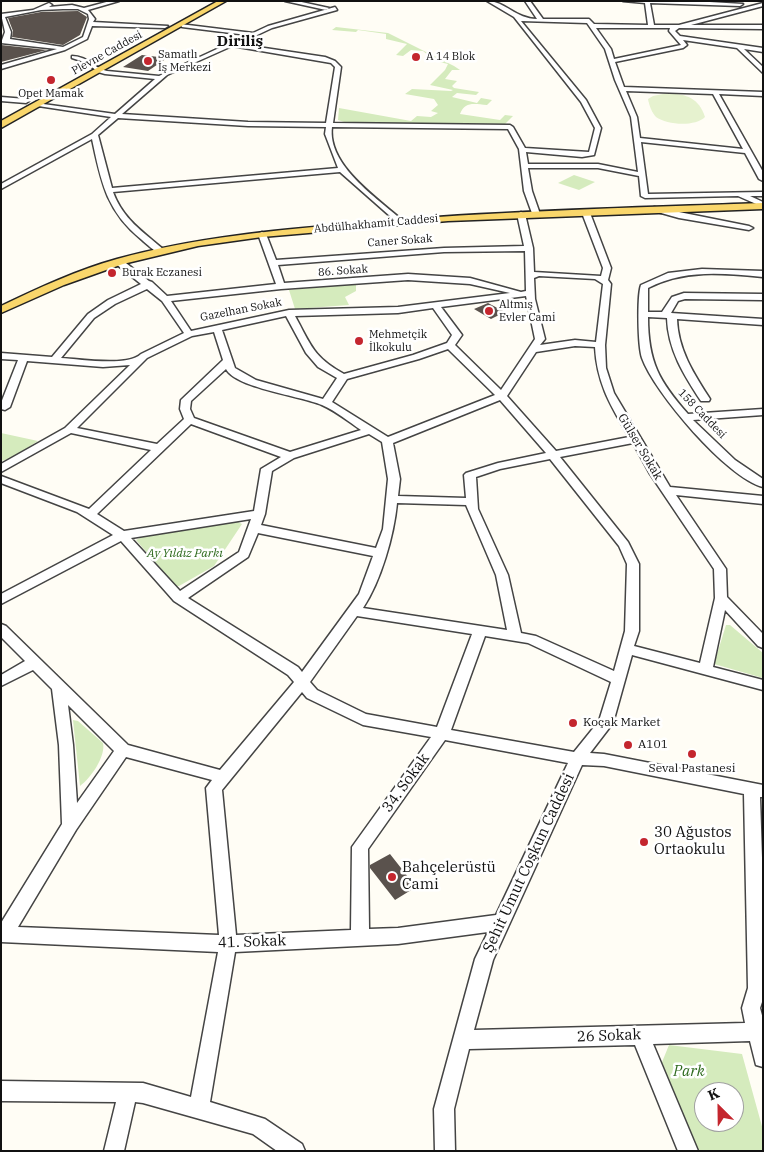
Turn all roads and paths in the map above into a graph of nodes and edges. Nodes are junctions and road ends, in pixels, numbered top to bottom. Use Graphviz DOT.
graph roads {
  1 [pos="55,1"];
  2 [pos="65,1"];
  3 [pos="117,1"];
  4 [pos="209,1"];
  5 [pos="223,1"];
  6 [pos="287,1"];
  7 [pos="484,1"];
  8 [pos="489,1"];
  9 [pos="527,1"];
  10 [pos="625,1"];
  11 [pos="648,2"];
  12 [pos="84,8"];
  13 [pos="42,9"];
  14 [pos="1,12"];
  15 [pos="12,14"];
  16 [pos="1,16"];
  17 [pos="541,21"];
  18 [pos="91,24"];
  19 [pos="164,26"];
  20 [pos="594,26"];
  21 [pos="763,26"];
  22 [pos="178,27"];
  23 [pos="652,27"];
  24 [pos="673,28"];
  25 [pos="252,34"];
  26 [pos="680,38"];
  27 [pos="243,39"];
  28 [pos="3,40"];
  29 [pos="230,44"];
  30 [pos="738,46"];
  31 [pos="65,48"];
  32 [pos="763,50"];
  33 [pos="50,54"];
  34 [pos="612,62"];
  35 [pos="100,66"];
  36 [pos="1,67"];
  37 [pos="763,71"];
  38 [pos="159,78"];
  39 [pos="622,89"];
  40 [pos="715,92"];
  41 [pos="763,94"];
  42 [pos="1,98"];
  43 [pos="26,101"];
  44 [pos="38,104"];
  45 [pos="1,115"];
  46 [pos="117,116"];
  47 [pos="1,125"];
  48 [pos="330,126"];
  49 [pos="94,135"];
  50 [pos="638,140"];
  51 [pos="522,150"];
  52 [pos="746,151"];
  53 [pos="524,166"];
  54 [pos="342,170"];
  55 [pos="643,175"];
  56 [pos="763,179"];
  57 [pos="1,187"];
  58 [pos="110,190"];
  59 [pos="738,194"];
  60 [pos="763,194"];
  61 [pos="762,206"];
  62 [pos="657,209"];
  63 [pos="586,213"];
  64 [pos="521,214"];
  65 [pos="536,214"];
  66 [pos="399,222"];
  67 [pos="750,228"];
  68 [pos="262,234"];
  69 [pos="529,248"];
  70 [pos="160,251"];
  71 [pos="119,262"];
  72 [pos="274,263"];
  73 [pos="763,274"];
  74 [pos="530,277"];
  75 [pos="604,280"];
  76 [pos="149,284"];
  77 [pos="281,286"];
  78 [pos="527,293"];
  79 [pos="763,297"];
  80 [pos="165,299"];
  81 [pos="436,306"];
  82 [pos="1,310"];
  83 [pos="289,313"];
  84 [pos="644,314"];
  85 [pos="668,315"];
  86 [pos="763,322"];
  87 [pos="216,328"];
  88 [pos="189,334"];
  89 [pos="450,345"];
  90 [pos="600,345"];
  91 [pos="536,349"];
  92 [pos="1,356"];
  93 [pos="23,359"];
  94 [pos="54,361"];
  95 [pos="138,361"];
  96 [pos="228,361"];
  97 [pos="343,377"];
  98 [pos="502,396"];
  99 [pos="705,399"];
  100 [pos="326,403"];
  101 [pos="3,410"];
  102 [pos="763,412"];
  103 [pos="685,418"];
  104 [pos="189,420"];
  105 [pos="69,430"];
  106 [pos="368,431"];
  107 [pos="636,439"];
  108 [pos="387,441"];
  109 [pos="159,448"];
  110 [pos="552,454"];
  111 [pos="290,456"];
  112 [pos="1,469"];
  113 [pos="1,479"];
  114 [pos="763,484"];
  115 [pos="667,490"];
  116 [pos="392,499"];
  117 [pos="763,500"];
  118 [pos="473,502"];
  119 [pos="90,514"];
  120 [pos="259,514"];
  121 [pos="254,528"];
  122 [pos="122,536"];
  123 [pos="380,554"];
  124 [pos="179,598"];
  125 [pos="721,598"];
  126 [pos="1,600"];
  127 [pos="354,611"];
  128 [pos="1,629"];
  129 [pos="480,631"];
  130 [pos="515,637"];
  131 [pos="763,643"];
  132 [pos="627,649"];
  133 [pos="34,663"];
  134 [pos="705,670"];
  135 [pos="618,679"];
  136 [pos="1,681"];
  137 [pos="302,683"];
  138 [pos="59,685"];
  139 [pos="763,685"];
  140 [pos="442,734"];
  141 [pos="123,750"];
  142 [pos="577,759"];
  143 [pos="223,778"];
  144 [pos="757,790"];
  145 [pos="70,825"];
  146 [pos="501,922"];
  147 [pos="2,934"];
  148 [pos="360,937"];
  149 [pos="228,944"];
  150 [pos="760,988"];
  151 [pos="756,1032"];
  152 [pos="640,1035"];
  153 [pos="462,1040"];
  154 [pos="763,1058"];
  155 [pos="1,1091"];
  156 [pos="128,1092"];
  157 [pos="199,1109"];
  158 [pos="114,1151"];
  159 [pos="295,1151"];
  160 [pos="445,1151"];
  161 [pos="688,1151"];
  1 -- 13 [label="street"];
  2 -- 12 [label="street"];
  3 -- 12 [label="street"];
  4 -- 19 [label="main road, Plevne Caddesi"];
  5 -- 22 [label="main road, Plevne Caddesi"];
  6 -- 25 [label="street"];
  7 -- 51 [label="street"];
  8 -- 17 [label="street"];
  9 -- 17 [label="street"];
  10 -- 11 [label="street"];
  11 -- 23 [label="street"];
  11 -- 24 [label="street"];
  12 -- 13 [label="street"];
  12 -- 18 [label="street"];
  13 -- 15 [label="street"];
  14 -- 15 [label="street"];
  15 -- 16 [label="street"];
  16 -- 28 [label="street"];
  17 -- 20 [label="street"];
  18 -- 19 [label="street"];
  18 -- 31 [label="street"];
  19 -- 35 [label="main road, Plevne Caddesi"];
  20 -- 23 [label="street"];
  20 -- 34 [label="street"];
  21 -- 24 [label="street"];
  22 -- 25 [label="street"];
  22 -- 27 [label="street"];
  22 -- 35 [label="main road, Plevne Caddesi"];
  23 -- 24 [label="street"];
  24 -- 26 [label="street"];
  25 -- 27 [label="street"];
  26 -- 30 [label="street"];
  26 -- 34 [label="street"];
  27 -- 29 [label="street"];
  28 -- 31 [label="street"];
  29 -- 38 [label="street"];
  29 -- 48 [label="street"];
  30 -- 32 [label="street"];
  30 -- 37 [label="street"];
  31 -- 33 [label="street"];
  33 -- 35 [label="street"];
  33 -- 36 [label="street"];
  34 -- 39 [label="street"];
  35 -- 38 [label="street"];
  35 -- 43 [label="main road, Plevne Caddesi"];
  35 -- 44 [label="main road, Plevne Caddesi"];
  38 -- 46 [label="street"];
  39 -- 40 [label="street"];
  39 -- 50 [label="street"];
  40 -- 41 [label="street"];
  40 -- 52 [label="street"];
  42 -- 43 [label="street"];
  43 -- 45 [label="main road, Plevne Caddesi"];
  44 -- 46 [label="street"];
  44 -- 47 [label="main road, Plevne Caddesi"];
  46 -- 48 [label="street"];
  46 -- 49 [label="street"];
  48 -- 51 [label="street"];
  48 -- 54 [label="street"];
  49 -- 57 [label="street"];
  49 -- 58 [label="street"];
  50 -- 52 [label="street"];
  50 -- 55 [label="street"];
  51 -- 53 [label="street"];
  52 -- 56 [label="street"];
  53 -- 55 [label="street"];
  53 -- 65 [label="street"];
  54 -- 58 [label="street"];
  54 -- 66 [label="street"];
  55 -- 59 [label="street"];
  58 -- 70 [label="street"];
  59 -- 60 [label="street"];
  59 -- 61 [label="street"];
  61 -- 62 [label="main road, Abdülhakhamit Caddesi"];
  62 -- 63 [label="main road, Abdülhakhamit Caddesi"];
  62 -- 67 [label="street"];
  63 -- 65 [label="main road, Abdülhakhamit Caddesi"];
  63 -- 75 [label="street, Gülser Sokak"];
  64 -- 65 [label="main road, Abdülhakhamit Caddesi"];
  64 -- 66 [label="main road, Abdülhakhamit Caddesi"];
  64 -- 69 [label="street"];
  66 -- 68 [label="main road, Abdülhakhamit Caddesi"];
  68 -- 70 [label="main road, Abdülhakhamit Caddesi"];
  68 -- 72 [label="street"];
  69 -- 72 [label="street, Caner Sokak"];
  69 -- 74 [label="street"];
  70 -- 71 [label="main road, Abdülhakhamit Caddesi"];
  71 -- 76 [label="street"];
  71 -- 82 [label="main road, Abdülhakhamit Caddesi"];
  72 -- 77 [label="street"];
  73 -- 84 [label="street, 158 Caddesi"];
  74 -- 75 [label="street"];
  74 -- 78 [label="street"];
  75 -- 90 [label="street, Gülser Sokak"];
  76 -- 80 [label="street"];
  76 -- 94 [label="street"];
  77 -- 78 [label="street, 86. Sokak"];
  77 -- 80 [label="street, 86. Sokak"];
  78 -- 81 [label="street, Gazelhan Sokak"];
  78 -- 91 [label="street"];
  79 -- 85 [label="street"];
  80 -- 88 [label="street"];
  81 -- 83 [label="street, Gazelhan Sokak"];
  81 -- 89 [label="street"];
  83 -- 87 [label="street, Gazelhan Sokak"];
  83 -- 97 [label="street"];
  84 -- 85 [label="street"];
  84 -- 103 [label="street, 158 Caddesi"];
  85 -- 86 [label="street"];
  85 -- 99 [label="street"];
  87 -- 88 [label="street, Gazelhan Sokak"];
  87 -- 96 [label="street"];
  88 -- 95 [label="street, Gazelhan Sokak"];
  89 -- 97 [label="street"];
  89 -- 98 [label="street"];
  90 -- 91 [label="street"];
  90 -- 107 [label="street, Gülser Sokak"];
  91 -- 98 [label="street"];
  92 -- 93 [label="street"];
  93 -- 94 [label="street"];
  93 -- 101 [label="street"];
  94 -- 95 [label="street"];
  95 -- 105 [label="street, Gazelhan Sokak"];
  96 -- 100 [label="street"];
  96 -- 104 [label="street"];
  97 -- 100 [label="street"];
  98 -- 108 [label="street"];
  98 -- 110 [label="street"];
  100 -- 106 [label="street"];
  102 -- 103 [label="street"];
  103 -- 114 [label="street, 158 Caddesi"];
  104 -- 109 [label="street"];
  104 -- 111 [label="street"];
  105 -- 109 [label="street"];
  105 -- 112 [label="street, Gazelhan Sokak"];
  106 -- 108 [label="street"];
  106 -- 111 [label="street"];
  107 -- 110 [label="street"];
  107 -- 115 [label="street, Gülser Sokak"];
  108 -- 116 [label="street"];
  109 -- 119 [label="street"];
  110 -- 118 [label="street"];
  110 -- 132 [label="street"];
  111 -- 120 [label="street"];
  113 -- 119 [label="street"];
  115 -- 117 [label="street"];
  115 -- 125 [label="street, Gülser Sokak"];
  116 -- 118 [label="street"];
  116 -- 123 [label="street"];
  118 -- 130 [label="street"];
  119 -- 122 [label="street"];
  120 -- 121 [label="street"];
  120 -- 122 [label="street"];
  121 -- 123 [label="street"];
  121 -- 124 [label="street"];
  122 -- 124 [label="street"];
  122 -- 126 [label="street"];
  123 -- 127 [label="street"];
  124 -- 137 [label="street"];
  125 -- 131 [label="street"];
  125 -- 134 [label="street, Gülser Sokak"];
  127 -- 129 [label="street"];
  127 -- 137 [label="street"];
  128 -- 133 [label="street"];
  129 -- 130 [label="street"];
  129 -- 140 [label="street, 34. Sokak"];
  130 -- 135 [label="street"];
  132 -- 134 [label="street"];
  132 -- 135 [label="street"];
  133 -- 136 [label="street"];
  133 -- 138 [label="street"];
  134 -- 139 [label="street"];
  135 -- 142 [label="street"];
  137 -- 140 [label="street"];
  137 -- 143 [label="street"];
  138 -- 141 [label="street"];
  138 -- 145 [label="street"];
  140 -- 142 [label="street"];
  140 -- 148 [label="street, 34. Sokak"];
  141 -- 143 [label="street"];
  141 -- 145 [label="street"];
  142 -- 144 [label="street, Şehit Umut Coşkun Caddesi"];
  142 -- 146 [label="street, Şehit Umut Coşkun Caddesi"];
  143 -- 149 [label="street"];
  144 -- 150 [label="street"];
  145 -- 147 [label="street"];
  146 -- 148 [label="street, 41. Sokak"];
  146 -- 153 [label="street, Şehit Umut Coşkun Caddesi"];
  147 -- 149 [label="street, 41. Sokak"];
  148 -- 149 [label="street, 41. Sokak"];
  149 -- 157 [label="street"];
  150 -- 151 [label="street"];
  151 -- 152 [label="street, 26 Sokak"];
  151 -- 154 [label="street"];
  152 -- 153 [label="street, 26 Sokak"];
  152 -- 161 [label="street"];
  153 -- 160 [label="street, Şehit Umut Coşkun Caddesi"];
  155 -- 156 [label="street"];
  156 -- 157 [label="street"];
  156 -- 158 [label="street"];
  157 -- 159 [label="street"];
}
